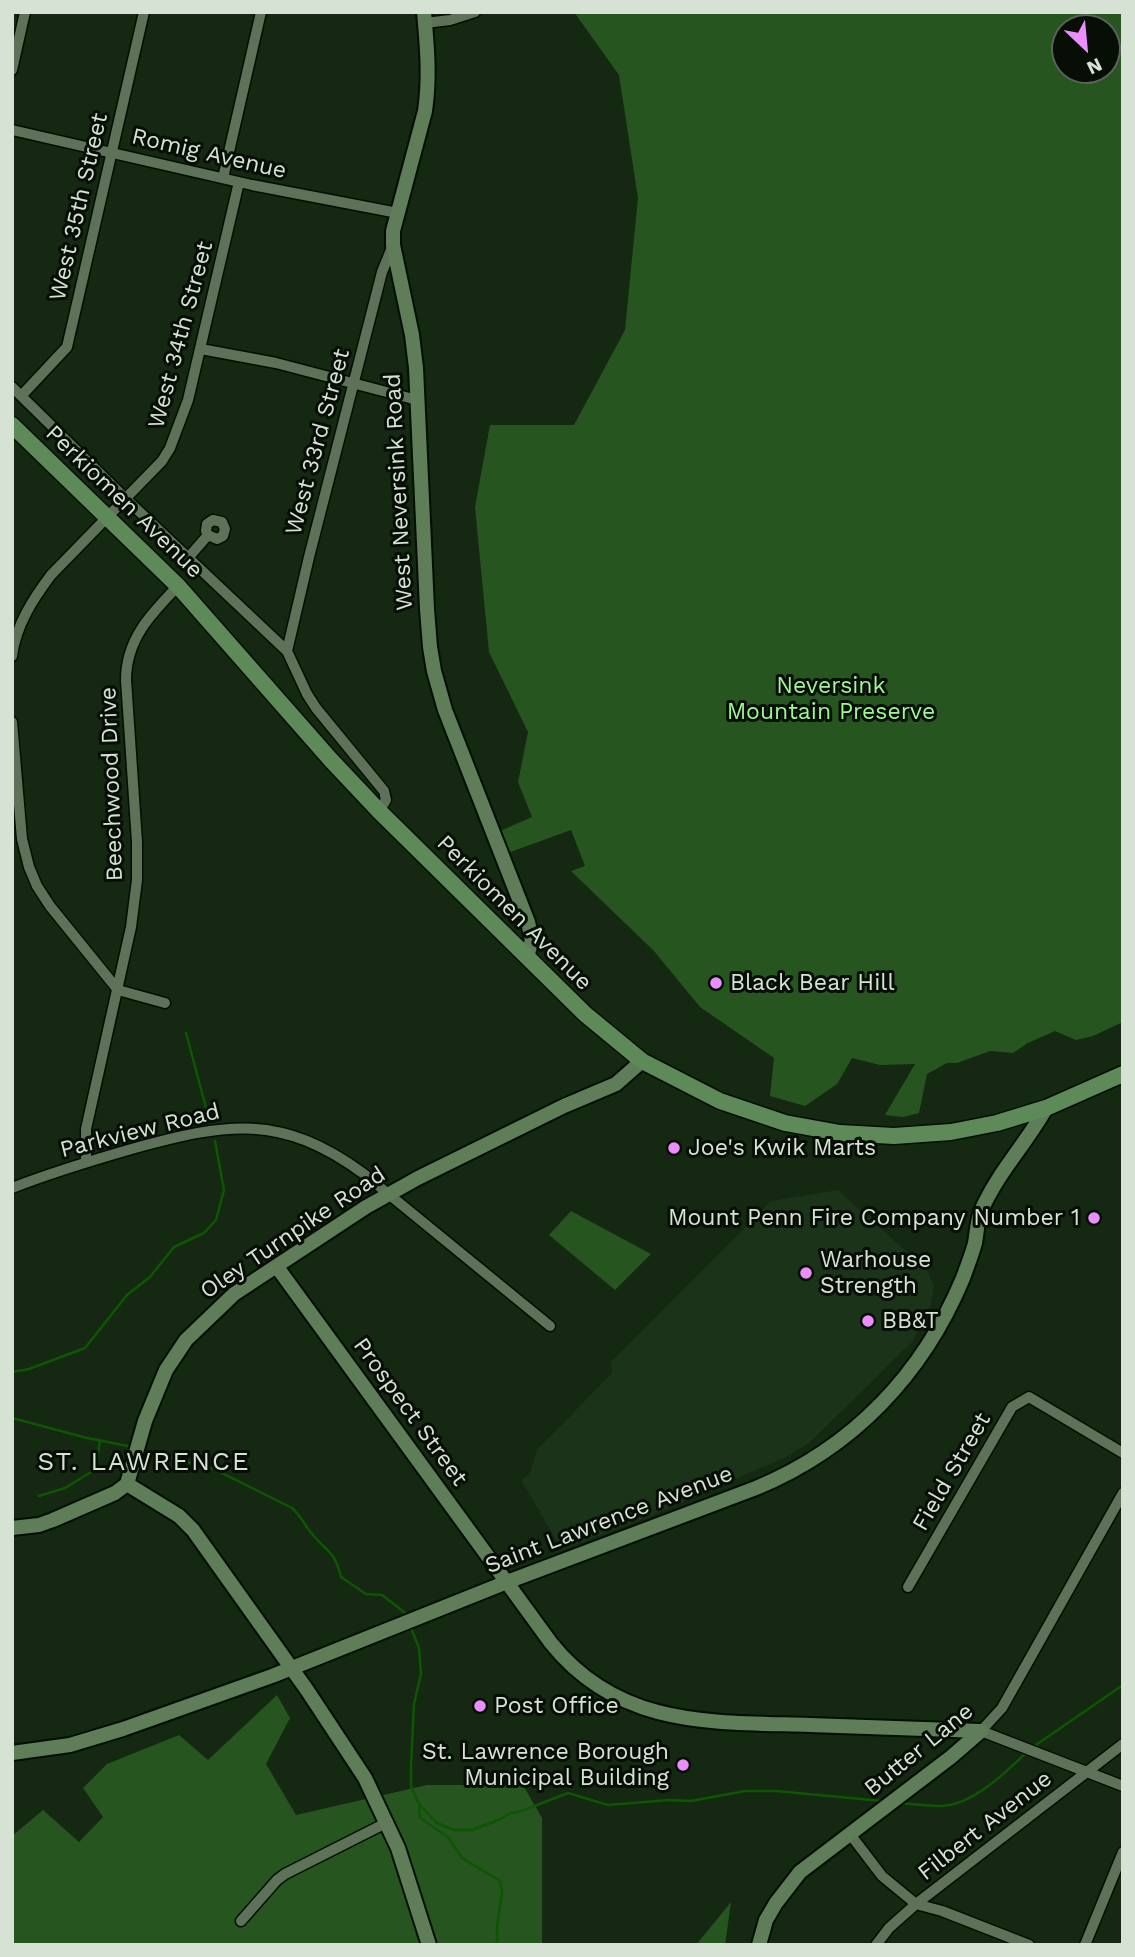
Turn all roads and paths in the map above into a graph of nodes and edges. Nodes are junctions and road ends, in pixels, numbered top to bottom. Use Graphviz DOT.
graph roads {
  1 [pos="25,12"];
  2 [pos="144,12"];
  3 [pos="261,12"];
  4 [pos="475,12"];
  5 [pos="425,18"];
  6 [pos="12,70"];
  7 [pos="12,130"];
  8 [pos="111,152"];
  9 [pos="223,178"];
  10 [pos="239,182"];
  11 [pos="397,213"];
  12 [pos="393,245"];
  13 [pos="201,349"];
  14 [pos="354,383"];
  15 [pos="12,387"];
  16 [pos="22,395"];
  17 [pos="417,400"];
  18 [pos="12,425"];
  19 [pos="125,499"];
  20 [pos="108,516"];
  21 [pos="208,536"];
  22 [pos="188,558"];
  23 [pos="178,586"];
  24 [pos="287,651"];
  25 [pos="12,656"];
  26 [pos="12,722"];
  27 [pos="379,811"];
  28 [pos="527,957"];
  29 [pos="118,990"];
  30 [pos="165,1003"];
  31 [pos="642,1061"];
  32 [pos="1123,1074"];
  33 [pos="1045,1108"];
  34 [pos="86,1162"];
  35 [pos="12,1188"];
  36 [pos="389,1194"];
  37 [pos="277,1267"];
  38 [pos="550,1326"];
  39 [pos="1123,1453"];
  40 [pos="127,1484"];
  41 [pos="1123,1493"];
  42 [pos="12,1528"];
  43 [pos="507,1582"];
  44 [pos="908,1587"];
  45 [pos="291,1668"];
  46 [pos="981,1731"];
  47 [pos="1123,1744"];
  48 [pos="12,1753"];
  49 [pos="1087,1772"];
  50 [pos="1123,1786"];
  51 [pos="388,1822"];
  52 [pos="850,1834"];
  53 [pos="1123,1852"];
  54 [pos="916,1904"];
  55 [pos="241,1921"];
  56 [pos="429,1945"];
  57 [pos="759,1945"];
  58 [pos="876,1945"];
  59 [pos="1029,1945"];
  60 [pos="1085,1945"];
  1 -- 6 [label="street"];
  2 -- 8 [label="street, West 35th Street"];
  3 -- 9 [label="street"];
  4 -- 5 [label="street"];
  5 -- 11 [label="street, West Neversink Road"];
  7 -- 8 [label="street, Romig Avenue"];
  8 -- 9 [label="street, Romig Avenue"];
  8 -- 16 [label="street, West 35th Street"];
  9 -- 10 [label="street, Romig Avenue"];
  10 -- 11 [label="street, Romig Avenue"];
  10 -- 13 [label="street, West 34th Street"];
  11 -- 12 [label="street, West Neversink Road"];
  12 -- 14 [label="street, West 33rd Street"];
  12 -- 17 [label="street, West Neversink Road"];
  13 -- 14 [label="street"];
  13 -- 19 [label="street, West 34th Street"];
  14 -- 17 [label="street"];
  14 -- 24 [label="street, West 33rd Street"];
  15 -- 16 [label="street"];
  16 -- 19 [label="street"];
  17 -- 28 [label="street, West Neversink Road"];
  18 -- 20 [label="main road, Perkiomen Avenue"];
  19 -- 20 [label="street, West 34th Street"];
  19 -- 22 [label="street"];
  20 -- 23 [label="main road, Perkiomen Avenue"];
  20 -- 25 [label="street, West 34th Street"];
  21 -- 22 [label="street"];
  22 -- 24 [label="street"];
  23 -- 27 [label="main road, Perkiomen Avenue"];
  23 -- 29 [label="street, Beechwood Drive"];
  24 -- 27 [label="street"];
  26 -- 29 [label="street"];
  27 -- 28 [label="main road, Perkiomen Avenue"];
  28 -- 31 [label="main road, Perkiomen Avenue"];
  29 -- 30 [label="street"];
  29 -- 34 [label="street, Beechwood Drive"];
  31 -- 33 [label="main road, Perkiomen Avenue"];
  31 -- 36 [label="street, Oley Turnpike Road"];
  32 -- 33 [label="main road, Perkiomen Avenue"];
  33 -- 43 [label="street, Saint Lawrence Avenue"];
  34 -- 35 [label="street, Parkview Road"];
  34 -- 36 [label="street, Parkview Road"];
  36 -- 37 [label="street, Oley Turnpike Road"];
  36 -- 38 [label="street, Parkview Road"];
  37 -- 40 [label="street, Oley Turnpike Road"];
  37 -- 43 [label="street, Prospect Street"];
  39 -- 44 [label="street, Field Street"];
  40 -- 42 [label="street"];
  40 -- 45 [label="street"];
  41 -- 46 [label="street, Butter Lane"];
  43 -- 45 [label="street, Saint Lawrence Avenue"];
  43 -- 46 [label="street, Prospect Street"];
  45 -- 48 [label="street, Saint Lawrence Avenue"];
  45 -- 51 [label="street"];
  46 -- 49 [label="street"];
  46 -- 52 [label="street, Butter Lane"];
  47 -- 49 [label="street, Filbert Avenue"];
  49 -- 50 [label="street"];
  49 -- 54 [label="street, Filbert Avenue"];
  51 -- 55 [label="street"];
  51 -- 56 [label="street"];
  52 -- 54 [label="street"];
  52 -- 57 [label="street, Butter Lane"];
  53 -- 60 [label="street"];
  54 -- 58 [label="street, Filbert Avenue"];
  54 -- 59 [label="street"];
}
